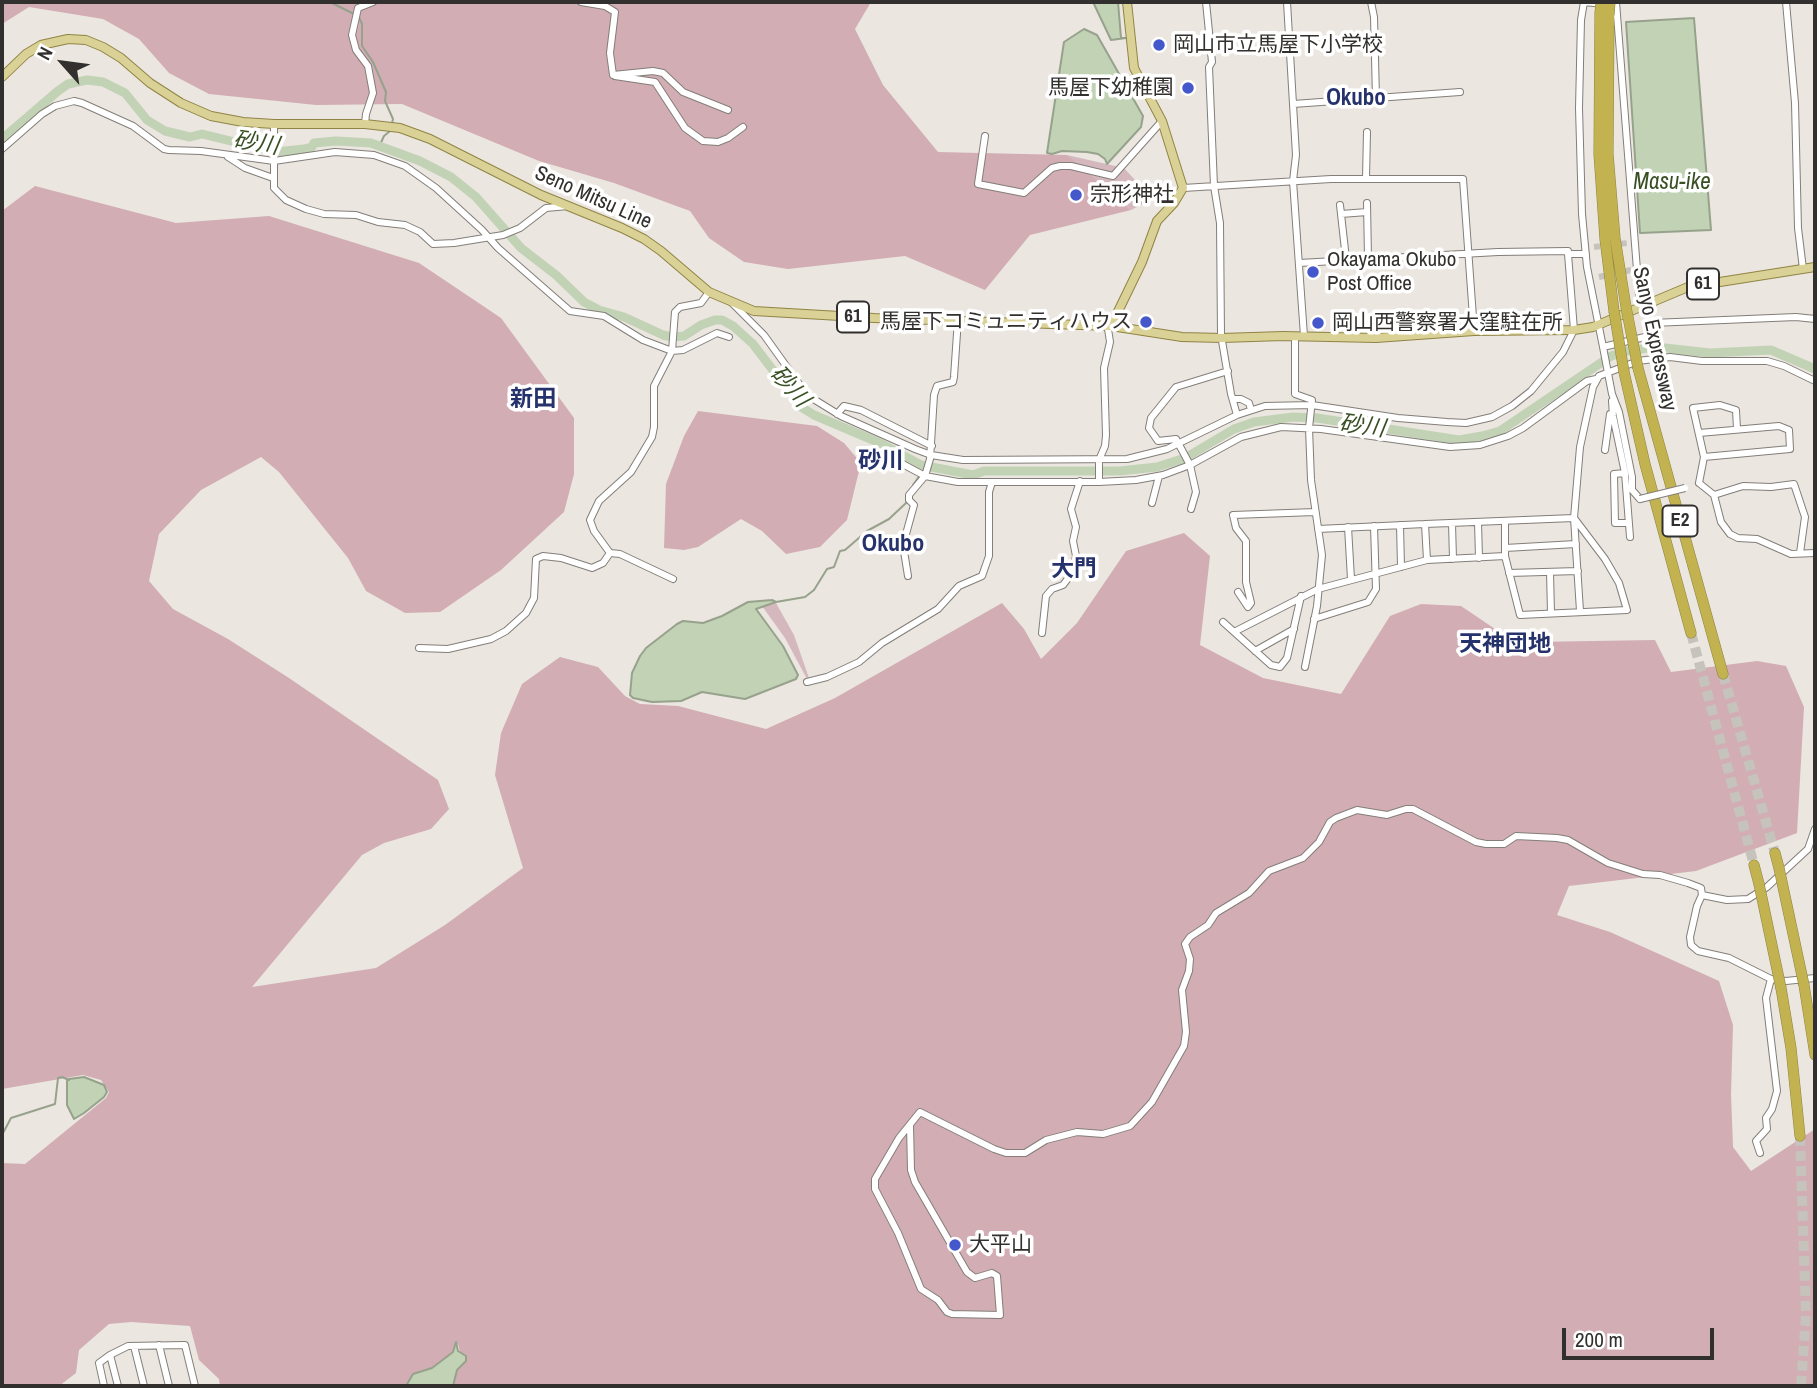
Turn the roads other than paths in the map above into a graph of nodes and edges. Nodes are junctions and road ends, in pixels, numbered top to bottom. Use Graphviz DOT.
graph roads {
  1 [pos="373,2"];
  2 [pos="581,2"];
  3 [pos="1127,2"];
  4 [pos="1206,2"];
  5 [pos="1287,2"];
  6 [pos="1371,2"];
  7 [pos="1584,2"];
  8 [pos="1601,2"];
  9 [pos="1786,2"];
  10 [pos="1614,3"];
  11 [pos="1605,14"];
  12 [pos="613,75"];
  13 [pos="2,77"];
  14 [pos="1460,92"];
  15 [pos="1377,98"];
  16 [pos="1293,104"];
  17 [pos="728,110"];
  18 [pos="1162,121"];
  19 [pos="274,124"];
  20 [pos="365,124"];
  21 [pos="743,127"];
  22 [pos="1367,132"];
  23 [pos="985,136"];
  24 [pos="2,149"];
  25 [pos="226,155"];
  26 [pos="274,160"];
  27 [pos="273,178"];
  28 [pos="1366,178"];
  29 [pos="1293,181"];
  30 [pos="1214,186"];
  31 [pos="1183,188"];
  32 [pos="1367,203"];
  33 [pos="1340,205"];
  34 [pos="568,206"];
  35 [pos="1367,212"];
  36 [pos="1341,214"];
  37 [pos="487,237"];
  38 [pos="1636,239"];
  39 [pos="1628,243"];
  40 [pos="1594,247"];
  41 [pos="1586,251"];
  42 [pos="1469,254"];
  43 [pos="1568,254"];
  44 [pos="1368,258"];
  45 [pos="1346,259"];
  46 [pos="1299,263"];
  47 [pos="1815,267"];
  48 [pos="1803,269"];
  49 [pos="1598,277"];
  50 [pos="1590,279"];
  51 [pos="709,292"];
  52 [pos="730,302"];
  53 [pos="1640,308"];
  54 [pos="958,319"];
  55 [pos="1815,319"];
  56 [pos="1598,325"];
  57 [pos="1111,326"];
  58 [pos="1474,331"];
  59 [pos="1574,331"];
  60 [pos="1300,336"];
  61 [pos="729,337"];
  62 [pos="1222,338"];
  63 [pos="1603,348"];
  64 [pos="672,349"];
  65 [pos="1228,371"];
  66 [pos="1608,371"];
  67 [pos="1596,379"];
  68 [pos="1815,381"];
  69 [pos="1612,394"];
  70 [pos="1233,399"];
  71 [pos="1612,406"];
  72 [pos="1311,408"];
  73 [pos="1251,410"];
  74 [pos="837,414"];
  75 [pos="1237,415"];
  76 [pos="1309,428"];
  77 [pos="1737,429"];
  78 [pos="1699,433"];
  79 [pos="932,446"];
  80 [pos="1180,446"];
  81 [pos="1605,450"];
  82 [pos="931,457"];
  83 [pos="1704,457"];
  84 [pos="897,461"];
  85 [pos="1099,462"];
  86 [pos="1189,464"];
  87 [pos="1625,473"];
  88 [pos="923,475"];
  89 [pos="1159,476"];
  90 [pos="1080,481"];
  91 [pos="1099,481"];
  92 [pos="992,482"];
  93 [pos="1699,483"];
  94 [pos="1714,495"];
  95 [pos="1152,503"];
  96 [pos="1191,509"];
  97 [pos="1315,512"];
  98 [pos="1574,518"];
  99 [pos="1505,521"];
  100 [pos="1478,522"];
  101 [pos="1452,523"];
  102 [pos="1628,523"];
  103 [pos="1425,524"];
  104 [pos="1400,525"];
  105 [pos="1374,526"];
  106 [pos="1348,527"];
  107 [pos="1318,529"];
  108 [pos="1630,537"];
  109 [pos="1576,544"];
  110 [pos="1505,548"];
  111 [pos="610,553"];
  112 [pos="1800,553"];
  113 [pos="1815,553"];
  114 [pos="1505,556"];
  115 [pos="1479,558"];
  116 [pos="1453,559"];
  117 [pos="1427,560"];
  118 [pos="1401,567"];
  119 [pos="1578,571"];
  120 [pos="1550,572"];
  121 [pos="1376,573"];
  122 [pos="1509,573"];
  123 [pos="908,576"];
  124 [pos="673,579"];
  125 [pos="1351,579"];
  126 [pos="1318,589"];
  127 [pos="1238,592"];
  128 [pos="1301,596"];
  129 [pos="1580,611"];
  130 [pos="1552,613"];
  131 [pos="1314,619"];
  132 [pos="1223,622"];
  133 [pos="1294,629"];
  134 [pos="1234,632"];
  135 [pos="1042,633"];
  136 [pos="1691,633"];
  137 [pos="419,648"];
  138 [pos="1255,651"];
  139 [pos="1305,667"];
  140 [pos="1723,674"];
  141 [pos="807,682"];
  142 [pos="1815,829"];
  143 [pos="1775,853"];
  144 [pos="1755,865"];
  145 [pos="1702,895"];
  146 [pos="1815,978"];
  147 [pos="1771,979"];
  148 [pos="1815,1055"];
  149 [pos="910,1125"];
  150 [pos="1800,1136"];
  151 [pos="1760,1153"];
  152 [pos="159,1345"];
  153 [pos="134,1346"];
  154 [pos="110,1355"];
  155 [pos="104,1386"];
  156 [pos="118,1386"];
  157 [pos="144,1386"];
  158 [pos="169,1386"];
  159 [pos="195,1386"];
  1 -- 20 [label="street"];
  2 -- 12 [label="street"];
  3 -- 18 [label="main road"];
  4 -- 30 [label="street"];
  5 -- 16 [label="street"];
  6 -- 15 [label="street"];
  7 -- 10 [label="street"];
  7 -- 41 [label="street"];
  8 -- 11 [label="highway, Sanyo Expressway / E2, bridge"];
  9 -- 48 [label="street"];
  10 -- 11 [label="highway, Sanyo Expressway / E2, bridge"];
  10 -- 38 [label="street"];
  11 -- 136 [label="highway, Sanyo Expressway / E2, bridge"];
  11 -- 140 [label="highway, Sanyo Expressway / E2, bridge"];
  12 -- 17 [label="street"];
  12 -- 21 [label="street"];
  13 -- 19 [label="main road, Seno Mitsu Line / 61"];
  14 -- 15 [label="street"];
  15 -- 16 [label="street"];
  16 -- 29 [label="street"];
  18 -- 23 [label="street"];
  18 -- 31 [label="main road"];
  19 -- 20 [label="main road, Seno Mitsu Line / 61"];
  19 -- 26 [label="street"];
  20 -- 34 [label="main road, Seno Mitsu Line / 61"];
  22 -- 28 [label="street"];
  24 -- 25 [label="street"];
  25 -- 26 [label="street"];
  25 -- 27 [label="street"];
  26 -- 27 [label="street"];
  26 -- 37 [label="street"];
  27 -- 37 [label="street"];
  28 -- 29 [label="street"];
  28 -- 42 [label="street"];
  29 -- 30 [label="street"];
  29 -- 46 [label="street"];
  30 -- 31 [label="street"];
  30 -- 62 [label="street"];
  31 -- 57 [label="main road"];
  32 -- 35 [label="street"];
  33 -- 36 [label="street"];
  34 -- 37 [label="street"];
  34 -- 51 [label="main road, Seno Mitsu Line / 61"];
  35 -- 36 [label="street"];
  35 -- 44 [label="street"];
  36 -- 45 [label="street"];
  37 -- 64 [label="street"];
  38 -- 39 [label="street"];
  38 -- 53 [label="street"];
  40 -- 41 [label="street"];
  41 -- 43 [label="street"];
  41 -- 50 [label="street"];
  42 -- 43 [label="street"];
  42 -- 44 [label="street"];
  42 -- 58 [label="street"];
  43 -- 59 [label="street"];
  44 -- 45 [label="street"];
  45 -- 46 [label="street"];
  46 -- 60 [label="street"];
  47 -- 48 [label="main road, Seno Mitsu Line / 61"];
  48 -- 53 [label="main road, Seno Mitsu Line / 61"];
  49 -- 50 [label="street"];
  50 -- 56 [label="street"];
  51 -- 52 [label="main road, Seno Mitsu Line / 61"];
  51 -- 64 [label="street"];
  52 -- 54 [label="main road, Seno Mitsu Line / 61"];
  52 -- 74 [label="street"];
  53 -- 56 [label="main road, Seno Mitsu Line / 61"];
  54 -- 57 [label="main road, Seno Mitsu Line / 61"];
  54 -- 79 [label="street"];
  55 -- 63 [label="street"];
  56 -- 59 [label="main road, Seno Mitsu Line / 61"];
  56 -- 63 [label="street"];
  57 -- 62 [label="main road, Seno Mitsu Line / 61"];
  57 -- 85 [label="street"];
  58 -- 59 [label="main road, Seno Mitsu Line / 61"];
  58 -- 60 [label="main road, Seno Mitsu Line / 61"];
  59 -- 72 [label="street"];
  60 -- 62 [label="main road, Seno Mitsu Line / 61"];
  60 -- 72 [label="street"];
  61 -- 64 [label="street"];
  62 -- 65 [label="street"];
  63 -- 66 [label="street"];
  64 -- 111 [label="street"];
  65 -- 70 [label="street"];
  65 -- 80 [label="street"];
  66 -- 67 [label="street"];
  66 -- 68 [label="street"];
  66 -- 69 [label="street"];
  67 -- 76 [label="street"];
  67 -- 98 [label="street"];
  69 -- 71 [label="street"];
  69 -- 93 [label="street, bridge"];
  70 -- 73 [label="street"];
  70 -- 75 [label="street"];
  71 -- 81 [label="street"];
  71 -- 87 [label="street"];
  72 -- 73 [label="street"];
  72 -- 76 [label="street"];
  73 -- 75 [label="street"];
  74 -- 79 [label="street"];
  74 -- 82 [label="street"];
  75 -- 80 [label="street"];
  76 -- 86 [label="street"];
  76 -- 97 [label="street"];
  77 -- 78 [label="street"];
  77 -- 78 [label="street"];
  77 -- 83 [label="street"];
  78 -- 83 [label="street"];
  79 -- 82 [label="street"];
  80 -- 85 [label="street"];
  80 -- 86 [label="street"];
  82 -- 85 [label="street"];
  82 -- 88 [label="street"];
  83 -- 93 [label="street"];
  84 -- 88 [label="street"];
  85 -- 91 [label="street"];
  86 -- 89 [label="street"];
  86 -- 96 [label="street"];
  87 -- 102 [label="street"];
  87 -- 102 [label="street"];
  88 -- 92 [label="street"];
  88 -- 123 [label="street"];
  89 -- 91 [label="street"];
  89 -- 95 [label="street"];
  90 -- 91 [label="street"];
  90 -- 92 [label="street"];
  90 -- 135 [label="street"];
  92 -- 141 [label="street"];
  93 -- 94 [label="street"];
  94 -- 112 [label="street"];
  94 -- 112 [label="street"];
  97 -- 107 [label="street"];
  97 -- 127 [label="street"];
  98 -- 99 [label="street"];
  98 -- 109 [label="street"];
  98 -- 129 [label="street"];
  99 -- 100 [label="street"];
  99 -- 110 [label="street"];
  100 -- 101 [label="street"];
  100 -- 115 [label="street"];
  101 -- 103 [label="street"];
  101 -- 116 [label="street"];
  102 -- 108 [label="street"];
  103 -- 104 [label="street"];
  103 -- 117 [label="street"];
  104 -- 105 [label="street"];
  104 -- 118 [label="street"];
  105 -- 106 [label="street"];
  105 -- 121 [label="street"];
  106 -- 107 [label="street"];
  106 -- 125 [label="street"];
  107 -- 126 [label="street"];
  109 -- 110 [label="street"];
  109 -- 119 [label="street"];
  110 -- 114 [label="street"];
  111 -- 124 [label="street"];
  111 -- 137 [label="street"];
  112 -- 113 [label="street"];
  114 -- 115 [label="street"];
  114 -- 122 [label="street"];
  115 -- 116 [label="street"];
  116 -- 117 [label="street"];
  117 -- 118 [label="street"];
  118 -- 121 [label="street"];
  119 -- 120 [label="street"];
  119 -- 129 [label="street"];
  120 -- 122 [label="street"];
  120 -- 130 [label="street"];
  121 -- 125 [label="street"];
  121 -- 131 [label="street"];
  122 -- 130 [label="street"];
  125 -- 126 [label="street"];
  126 -- 128 [label="street"];
  126 -- 131 [label="street"];
  128 -- 133 [label="street"];
  128 -- 134 [label="street"];
  129 -- 130 [label="street"];
  131 -- 139 [label="street"];
  132 -- 134 [label="street"];
  133 -- 138 [label="street"];
  133 -- 138 [label="street"];
  134 -- 138 [label="street"];
  142 -- 145 [label="street"];
  143 -- 148 [label="highway, bridge"];
  144 -- 150 [label="highway, bridge"];
  145 -- 147 [label="street"];
  145 -- 149 [label="street"];
  146 -- 147 [label="street"];
  147 -- 151 [label="street"];
  149 -- 149 [label="street"];
  152 -- 153 [label="street"];
  152 -- 158 [label="street"];
  152 -- 159 [label="street"];
  153 -- 154 [label="street"];
  153 -- 157 [label="street"];
  154 -- 155 [label="street"];
  154 -- 156 [label="street"];
}
